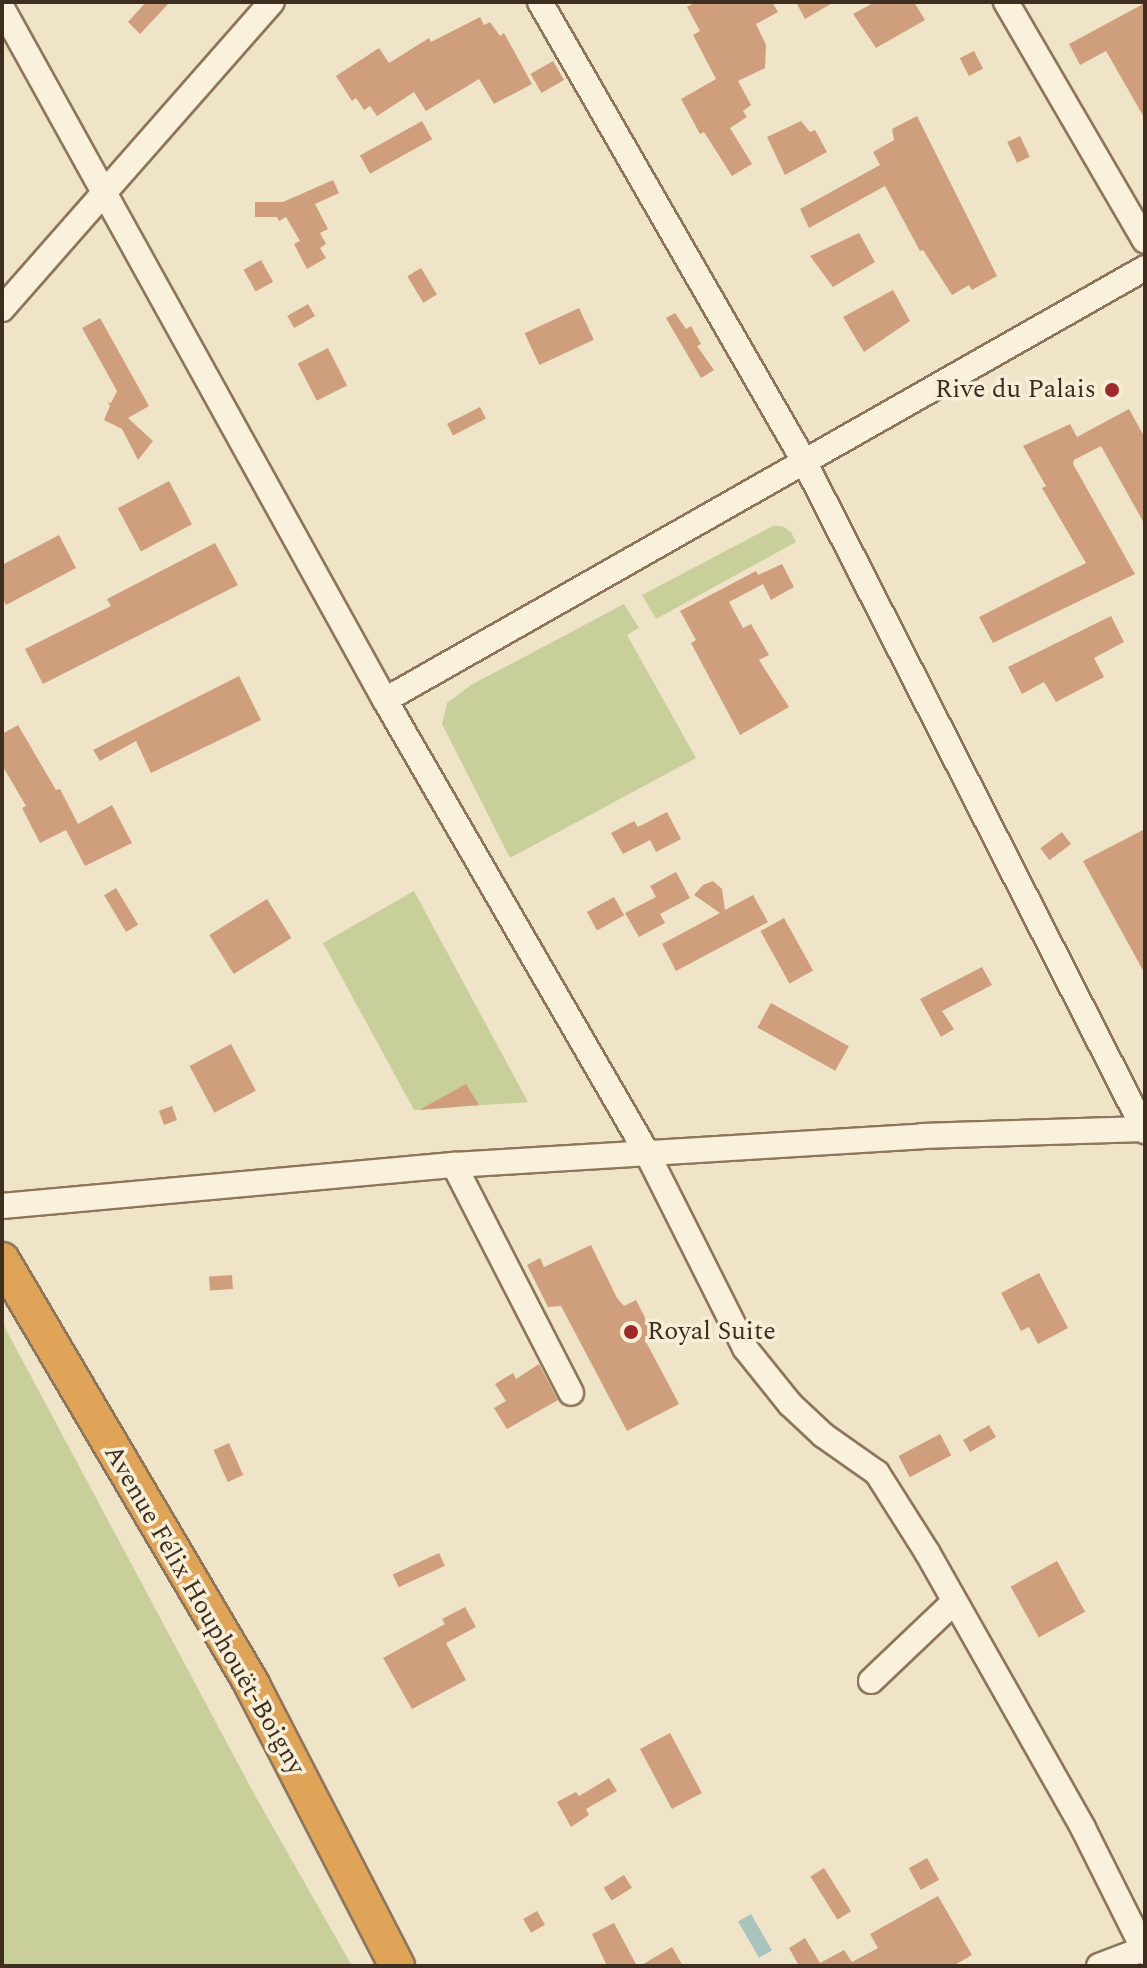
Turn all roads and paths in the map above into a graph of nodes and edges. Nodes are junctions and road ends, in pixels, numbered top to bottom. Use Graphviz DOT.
graph roads {
  1 [pos="272,2"];
  2 [pos="540,2"];
  3 [pos="1006,2"];
  4 [pos="2,8"];
  5 [pos="103,190"];
  6 [pos="1145,241"];
  7 [pos="1145,268"];
  8 [pos="2,309"];
  9 [pos="804,461"];
  10 [pos="385,700"];
  11 [pos="1145,1129"];
  12 [pos="647,1153"];
  13 [pos="454,1165"];
  14 [pos="2,1206"];
  15 [pos="2,1260"];
  16 [pos="571,1393"];
  17 [pos="954,1602"];
  18 [pos="871,1681"];
  19 [pos="1144,1950"];
  20 [pos="397,1966"];
  21 [pos="1099,1966"];
  1 -- 5 [label="street"];
  2 -- 9 [label="street"];
  3 -- 6 [label="street"];
  4 -- 5 [label="street"];
  5 -- 8 [label="street"];
  5 -- 10 [label="street"];
  7 -- 9 [label="street"];
  9 -- 10 [label="street"];
  9 -- 11 [label="street"];
  10 -- 12 [label="street"];
  11 -- 12 [label="street"];
  12 -- 13 [label="street"];
  12 -- 17 [label="street"];
  13 -- 14 [label="street"];
  13 -- 16 [label="street"];
  15 -- 20 [label="highway, Avenue Félix Houphouët-Boigny"];
  17 -- 18 [label="street"];
  17 -- 19 [label="street"];
  19 -- 21 [label="street"];
}
